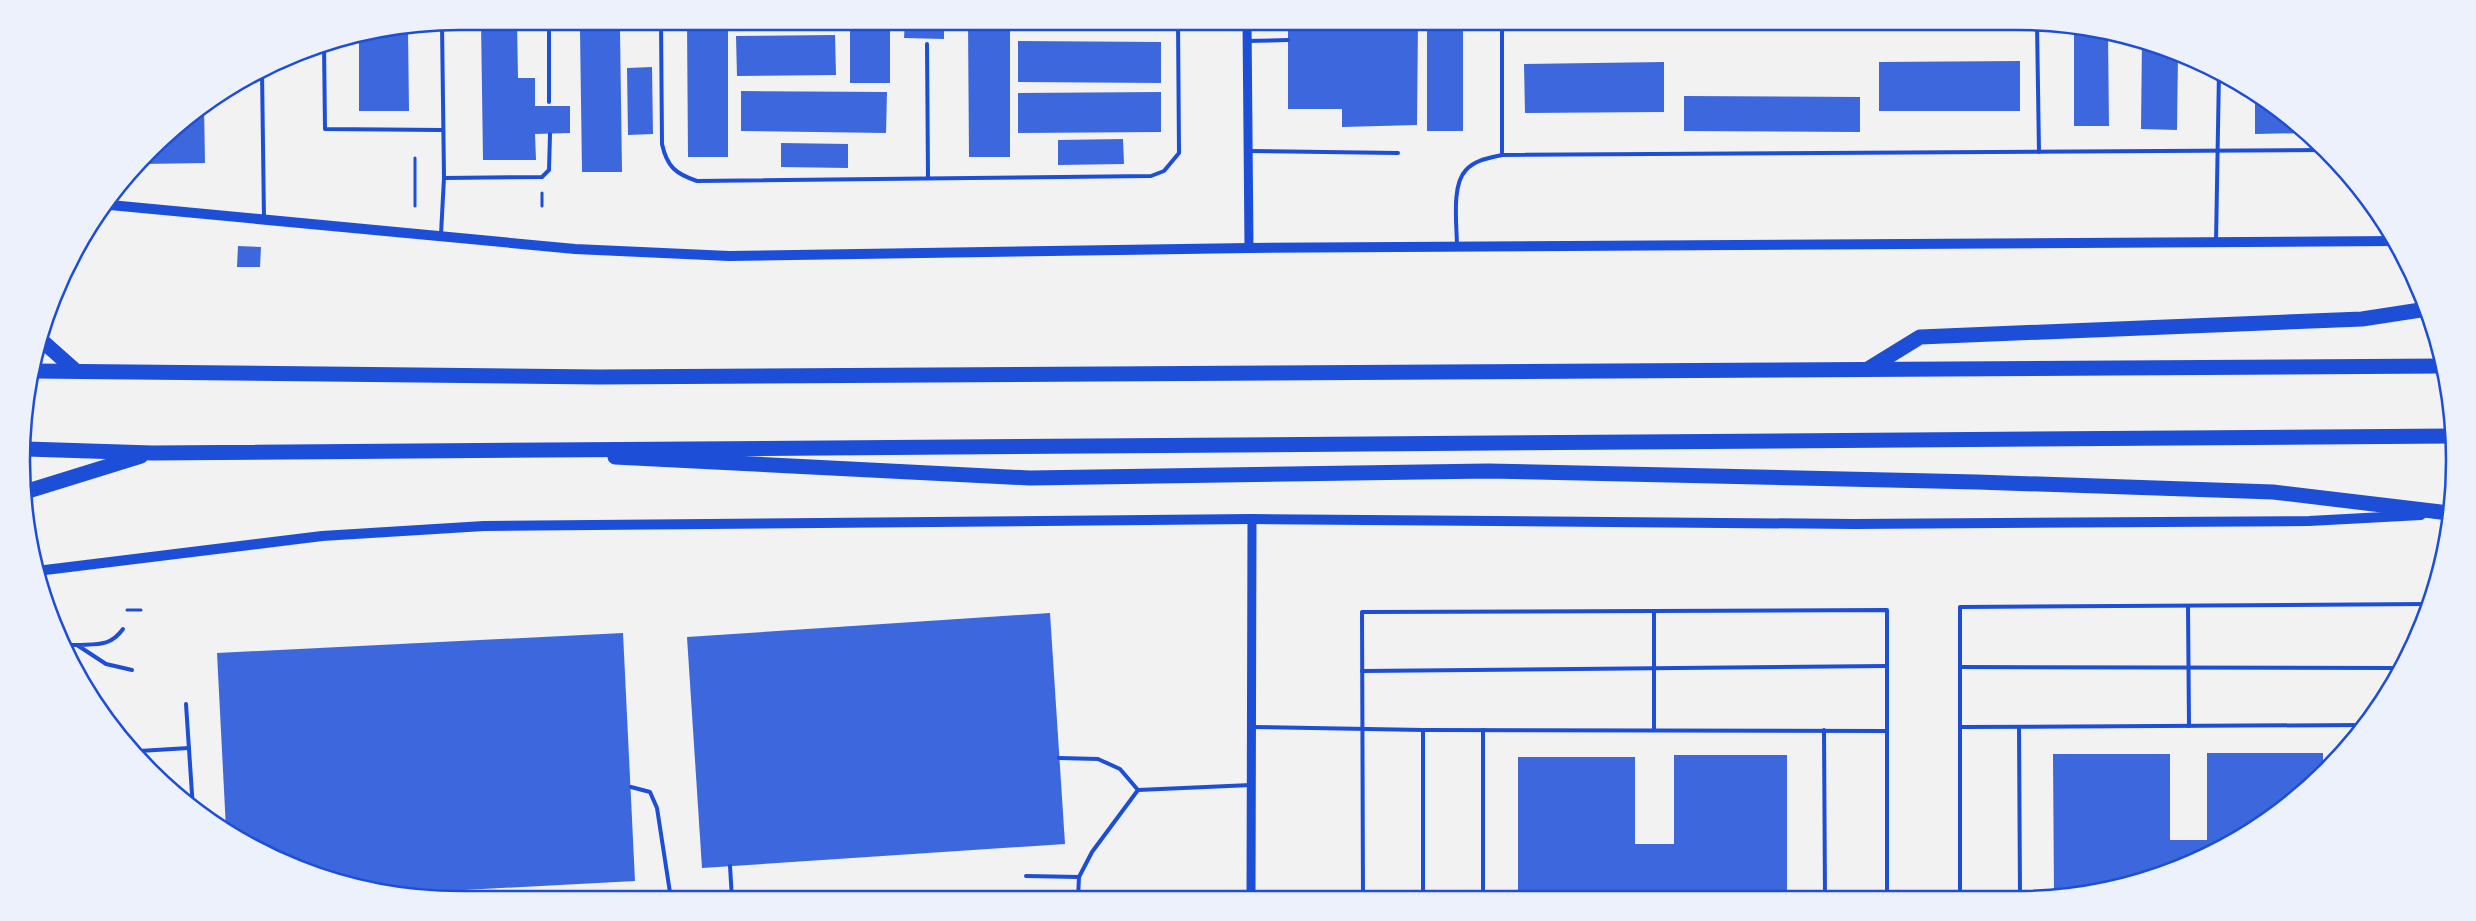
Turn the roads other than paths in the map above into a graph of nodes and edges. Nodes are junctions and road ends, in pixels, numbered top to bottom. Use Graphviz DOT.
graph roads {
  1 [pos="549,30"];
  2 [pos="661,30"];
  3 [pos="1178,30"];
  4 [pos="1247,30"];
  5 [pos="1502,30"];
  6 [pos="442,31"];
  7 [pos="2037,31"];
  8 [pos="1288,40"];
  9 [pos="1247,41"];
  10 [pos="927,44"];
  11 [pos="324,52"];
  12 [pos="262,78"];
  13 [pos="2219,81"];
  14 [pos="550,102"];
  15 [pos="442,130"];
  16 [pos="550,134"];
  17 [pos="2313,150"];
  18 [pos="1248,151"];
  19 [pos="2217,151"];
  20 [pos="1398,152"];
  21 [pos="2039,152"];
  22 [pos="1502,155"];
  23 [pos="928,177"];
  24 [pos="444,178"];
  25 [pos="115,204"];
  26 [pos="264,219"];
  27 [pos="441,236"];
  28 [pos="2386,241"];
  29 [pos="2216,242"];
  30 [pos="1457,246"];
  31 [pos="1250,248"];
  32 [pos="2419,310"];
  33 [pos="46,345"];
  34 [pos="2435,366"];
  35 [pos="1867,370"];
  36 [pos="40,371"];
  37 [pos="76,371"];
  38 [pos="2445,436"];
  39 [pos="30,449"];
  40 [pos="454,449"];
  41 [pos="152,453"];
  42 [pos="31,489"];
  43 [pos="2443,512"];
  44 [pos="2442,513"];
  45 [pos="1252,519"];
  46 [pos="45,570"];
  47 [pos="2421,604"];
  48 [pos="2188,606"];
  49 [pos="1654,611"];
  50 [pos="123,629"];
  51 [pos="71,645"];
  52 [pos="77,645"];
  53 [pos="1886,666"];
  54 [pos="1960,667"];
  55 [pos="1654,668"];
  56 [pos="2188,668"];
  57 [pos="2392,668"];
  58 [pos="132,670"];
  59 [pos="1362,671"];
  60 [pos="186,704"];
  61 [pos="2189,726"];
  62 [pos="2354,726"];
  63 [pos="1252,727"];
  64 [pos="1960,727"];
  65 [pos="2019,727"];
  66 [pos="1363,728"];
  67 [pos="1423,730"];
  68 [pos="1483,730"];
  69 [pos="1654,730"];
  70 [pos="1824,730"];
  71 [pos="1886,731"];
  72 [pos="189,748"];
  73 [pos="143,751"];
  74 [pos="1059,758"];
  75 [pos="1252,785"];
  76 [pos="631,787"];
  77 [pos="1138,790"];
  78 [pos="192,797"];
  79 [pos="730,866"];
  80 [pos="1026,876"];
  81 [pos="1079,877"];
  82 [pos="670,891"];
  83 [pos="732,891"];
  84 [pos="1078,891"];
  85 [pos="1251,891"];
  86 [pos="1363,891"];
  87 [pos="1423,891"];
  88 [pos="1483,891"];
  89 [pos="1825,891"];
  90 [pos="1887,891"];
  91 [pos="1960,891"];
  92 [pos="2020,891"];
  1 -- 14 [label="lane"];
  2 -- 23 [label="lane"];
  3 -- 23 [label="lane"];
  4 -- 9 [label="street"];
  5 -- 22 [label="lane"];
  6 -- 15 [label="lane"];
  7 -- 21 [label="lane"];
  8 -- 9 [label="lane"];
  9 -- 18 [label="street"];
  10 -- 23 [label="lane"];
  11 -- 15 [label="lane"];
  12 -- 26 [label="lane"];
  13 -- 19 [label="lane"];
  15 -- 24 [label="lane"];
  16 -- 24 [label="lane"];
  17 -- 19 [label="lane"];
  18 -- 20 [label="lane"];
  18 -- 31 [label="street"];
  19 -- 21 [label="lane"];
  19 -- 29 [label="lane"];
  21 -- 22 [label="lane"];
  22 -- 30 [label="lane"];
  24 -- 27 [label="lane"];
  25 -- 26 [label="main road"];
  26 -- 27 [label="main road"];
  27 -- 31 [label="main road"];
  28 -- 29 [label="main road"];
  29 -- 30 [label="main road"];
  30 -- 31 [label="main road"];
  32 -- 35 [label="highway"];
  33 -- 37 [label="highway"];
  34 -- 35 [label="highway"];
  35 -- 37 [label="highway"];
  36 -- 37 [label="highway"];
  38 -- 40 [label="highway"];
  39 -- 41 [label="highway"];
  40 -- 41 [label="highway"];
  40 -- 43 [label="highway"];
  41 -- 42 [label="highway"];
  44 -- 45 [label="main road"];
  45 -- 46 [label="main road"];
  45 -- 63 [label="street"];
  47 -- 48 [label="lane"];
  48 -- 54 [label="lane"];
  48 -- 56 [label="lane"];
  49 -- 53 [label="lane"];
  49 -- 55 [label="lane"];
  49 -- 59 [label="lane"];
  50 -- 52 [label="lane"];
  51 -- 52 [label="lane"];
  52 -- 58 [label="lane"];
  53 -- 55 [label="lane"];
  53 -- 71 [label="lane"];
  54 -- 56 [label="lane"];
  54 -- 64 [label="lane"];
  55 -- 59 [label="lane"];
  55 -- 69 [label="lane"];
  56 -- 57 [label="lane"];
  56 -- 61 [label="lane"];
  59 -- 66 [label="lane"];
  60 -- 72 [label="lane"];
  61 -- 62 [label="lane"];
  61 -- 65 [label="lane"];
  63 -- 66 [label="lane"];
  63 -- 75 [label="street"];
  64 -- 65 [label="lane"];
  64 -- 91 [label="lane"];
  65 -- 92 [label="lane"];
  66 -- 67 [label="lane"];
  66 -- 86 [label="lane"];
  67 -- 68 [label="lane"];
  67 -- 87 [label="lane"];
  68 -- 69 [label="lane"];
  68 -- 88 [label="lane"];
  69 -- 70 [label="lane"];
  70 -- 71 [label="lane"];
  70 -- 89 [label="lane"];
  71 -- 90 [label="lane"];
  72 -- 73 [label="lane"];
  72 -- 78 [label="lane"];
  74 -- 77 [label="lane"];
  75 -- 77 [label="lane"];
  75 -- 85 [label="street"];
  76 -- 82 [label="lane"];
  77 -- 81 [label="lane"];
  79 -- 83 [label="lane"];
  80 -- 81 [label="lane"];
  81 -- 84 [label="lane"];
}
